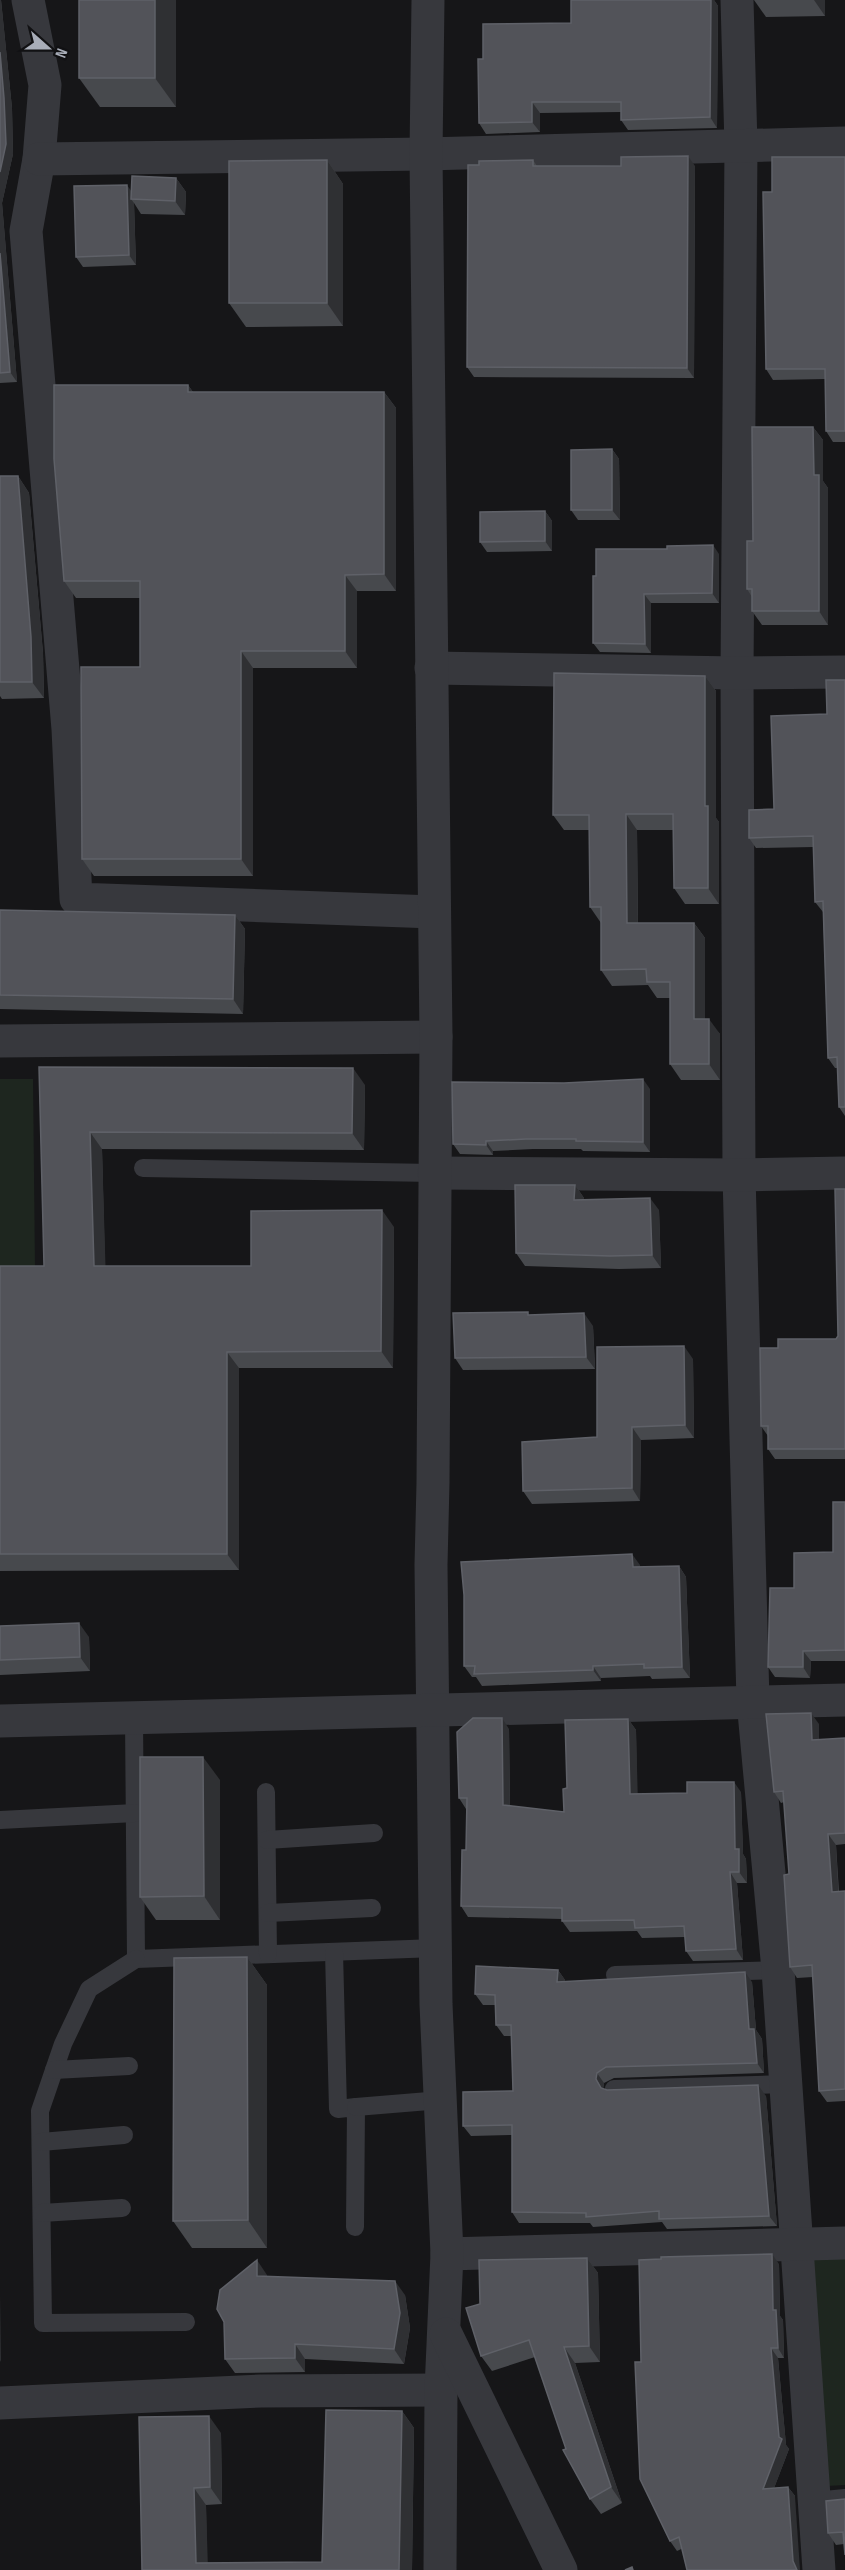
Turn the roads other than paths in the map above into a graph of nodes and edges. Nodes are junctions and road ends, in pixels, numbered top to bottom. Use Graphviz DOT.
graph roads {
  1 [pos="28,0"];
  2 [pos="428,0"];
  3 [pos="737,0"];
  4 [pos="845,143"];
  5 [pos="741,146"];
  6 [pos="426,154"];
  7 [pos="39,159"];
  8 [pos="431,668"];
  9 [pos="845,672"];
  10 [pos="737,673"];
  11 [pos="434,912"];
  12 [pos="436,1037"];
  13 [pos="0,1041"];
  14 [pos="143,1168"];
  15 [pos="434,1173"];
  16 [pos="845,1173"];
  17 [pos="739,1175"];
  18 [pos="845,1700"];
  19 [pos="753,1701"];
  20 [pos="432,1712"];
  21 [pos="134,1718"];
  22 [pos="0,1721"];
  23 [pos="266,1792"];
  24 [pos="135,1813"];
  25 [pos="0,1820"];
  26 [pos="374,1833"];
  27 [pos="267,1840"];
  28 [pos="372,1908"];
  29 [pos="268,1913"];
  30 [pos="436,1948"];
  31 [pos="333,1952"];
  32 [pos="268,1954"];
  33 [pos="136,1959"];
  34 [pos="778,1970"];
  35 [pos="615,1975"];
  36 [pos="129,2066"];
  37 [pos="54,2070"];
  38 [pos="786,2084"];
  39 [pos="614,2089"];
  40 [pos="441,2100"];
  41 [pos="356,2107"];
  42 [pos="124,2135"];
  43 [pos="41,2142"];
  44 [pos="122,2208"];
  45 [pos="42,2213"];
  46 [pos="355,2227"];
  47 [pos="845,2243"];
  48 [pos="797,2244"];
  49 [pos="447,2254"];
  50 [pos="186,2322"];
  51 [pos="443,2329"];
  52 [pos="441,2390"];
  53 [pos="0,2403"];
  54 [pos="830,2499"];
  55 [pos="440,2570"];
  56 [pos="561,2570"];
  57 [pos="819,2570"];
  1 -- 7 [label="street"];
  2 -- 6 [label="street"];
  3 -- 5 [label="street"];
  4 -- 5 [label="street"];
  5 -- 6 [label="street"];
  5 -- 10 [label="street"];
  6 -- 7 [label="street"];
  6 -- 8 [label="street"];
  7 -- 11 [label="street"];
  8 -- 10 [label="street"];
  8 -- 11 [label="street"];
  9 -- 10 [label="street"];
  10 -- 17 [label="street"];
  11 -- 12 [label="street"];
  12 -- 13 [label="street"];
  12 -- 15 [label="street"];
  14 -- 15 [label="lane"];
  15 -- 17 [label="street"];
  15 -- 20 [label="street"];
  16 -- 17 [label="street"];
  17 -- 19 [label="street"];
  18 -- 19 [label="street"];
  19 -- 20 [label="street"];
  19 -- 34 [label="street"];
  20 -- 21 [label="street"];
  20 -- 30 [label="street"];
  21 -- 22 [label="street"];
  21 -- 24 [label="lane"];
  23 -- 27 [label="lane"];
  24 -- 25 [label="lane"];
  24 -- 33 [label="lane"];
  26 -- 27 [label="lane"];
  27 -- 29 [label="lane"];
  28 -- 29 [label="lane"];
  29 -- 32 [label="lane"];
  30 -- 31 [label="lane"];
  30 -- 40 [label="street"];
  31 -- 32 [label="lane"];
  31 -- 41 [label="lane"];
  32 -- 33 [label="lane"];
  33 -- 37 [label="lane"];
  34 -- 35 [label="lane"];
  34 -- 38 [label="street"];
  36 -- 37 [label="lane"];
  37 -- 43 [label="lane"];
  38 -- 39 [label="lane"];
  38 -- 48 [label="street"];
  40 -- 41 [label="lane"];
  40 -- 49 [label="street"];
  41 -- 46 [label="lane"];
  42 -- 43 [label="lane"];
  43 -- 45 [label="lane"];
  44 -- 45 [label="lane"];
  45 -- 50 [label="lane"];
  47 -- 48 [label="street"];
  48 -- 49 [label="street"];
  48 -- 54 [label="street"];
  49 -- 51 [label="street"];
  51 -- 52 [label="street"];
  51 -- 56 [label="street"];
  52 -- 53 [label="street"];
  52 -- 55 [label="street"];
  54 -- 57 [label="street"];
}
